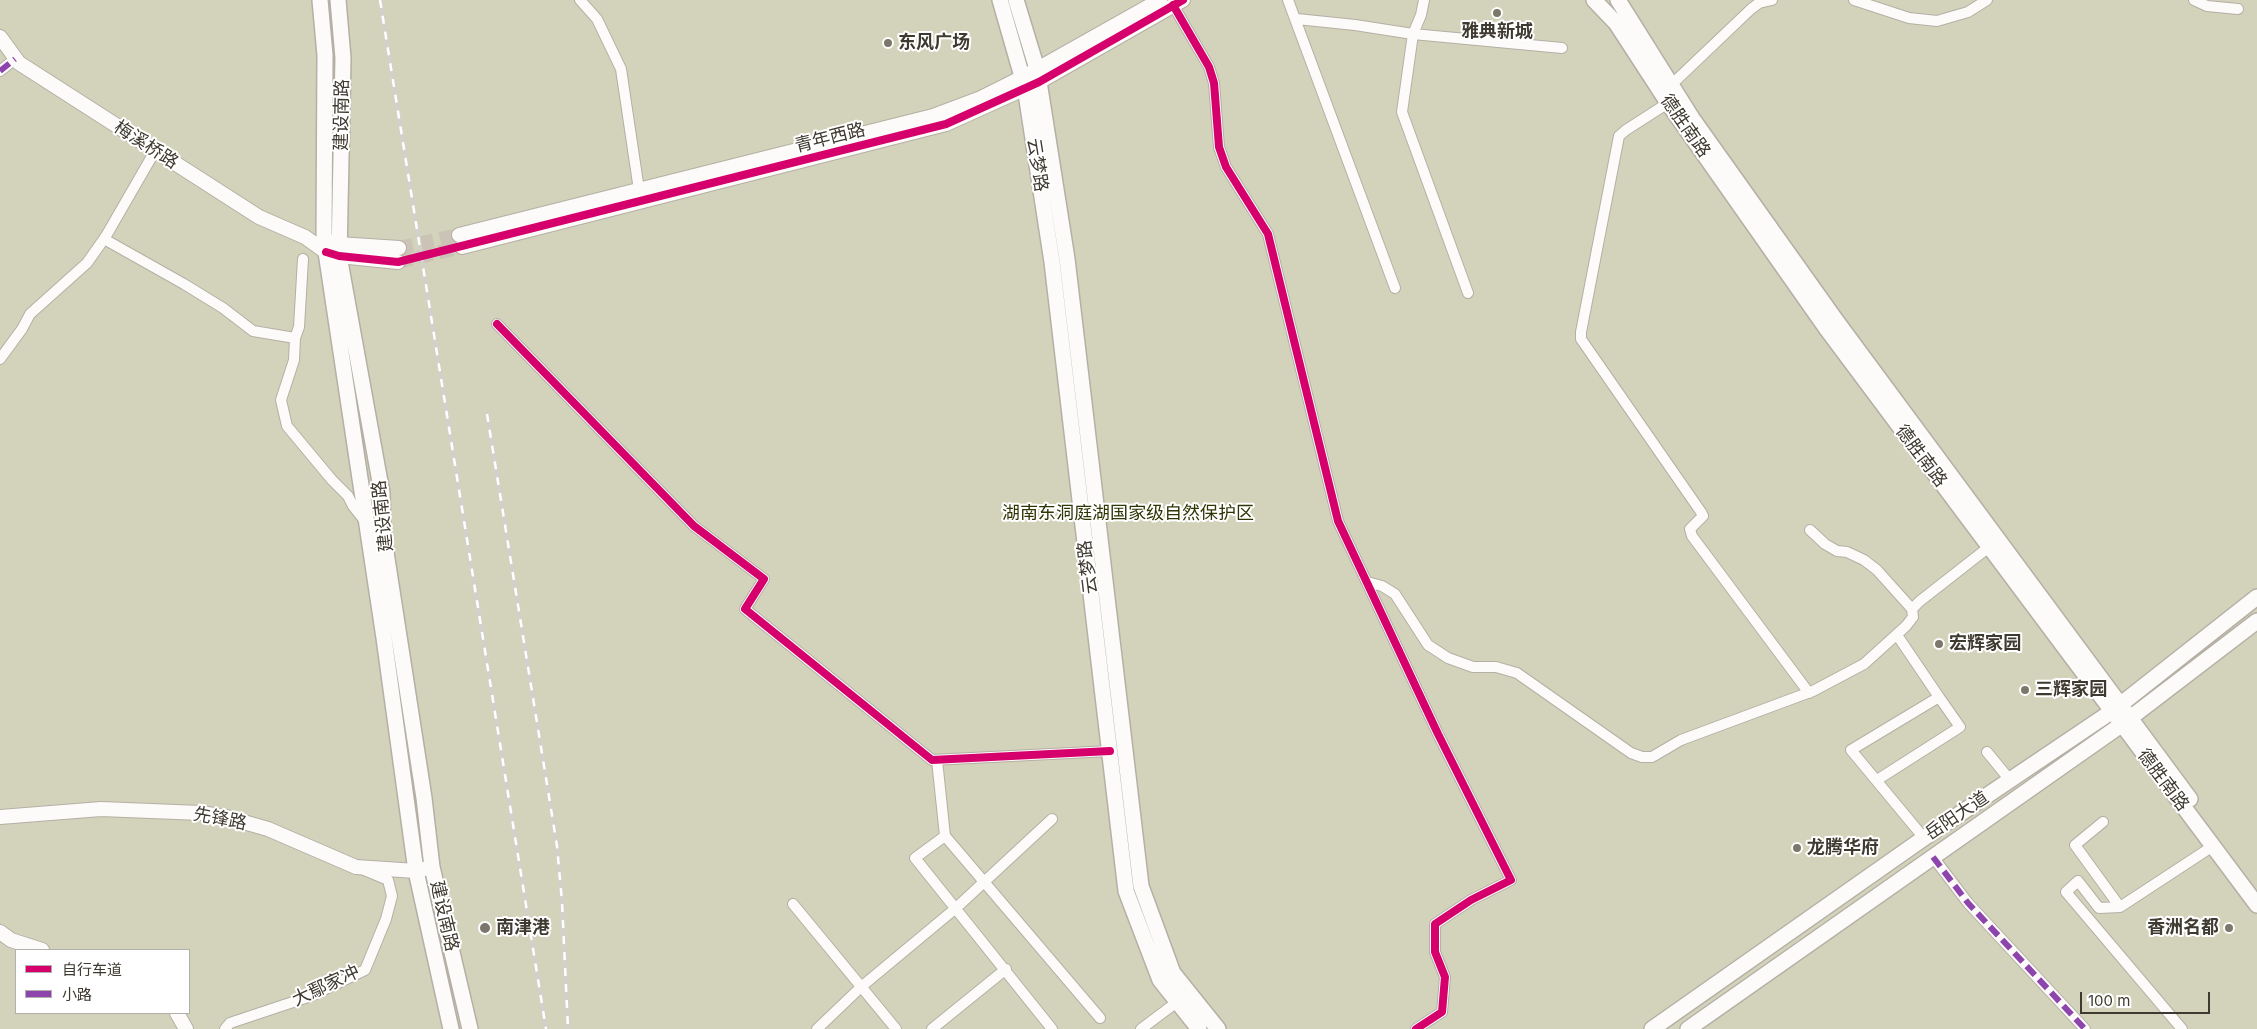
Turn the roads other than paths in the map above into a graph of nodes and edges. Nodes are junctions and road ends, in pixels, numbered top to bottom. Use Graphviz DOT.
graph roads {
  1 [pos="320,0"];
  2 [pos="338,0"];
  3 [pos="580,0"];
  4 [pos="1000,0"];
  5 [pos="1016,0"];
  6 [pos="1160,0"];
  7 [pos="1288,0"];
  8 [pos="1424,0"];
  9 [pos="1594,0"];
  10 [pos="1618,0"];
  11 [pos="1772,0"];
  12 [pos="1854,0"];
  13 [pos="1987,0"];
  14 [pos="2194,0"];
  15 [pos="1178,3"];
  16 [pos="2238,9"];
  17 [pos="1297,19"];
  18 [pos="1413,34"];
  19 [pos="0,37"];
  20 [pos="1562,48"];
  21 [pos="15,59"];
  22 [pos="0,71"];
  23 [pos="1031,79"];
  24 [pos="1671,85"];
  25 [pos="1668,103"];
  26 [pos="156,151"];
  27 [pos="639,190"];
  28 [pos="104,239"];
  29 [pos="332,248"];
  30 [pos="398,255"];
  31 [pos="303,259"];
  32 [pos="1395,288"];
  33 [pos="1468,293"];
  34 [pos="497,324"];
  35 [pos="295,338"];
  36 [pos="0,359"];
  37 [pos="366,523"];
  38 [pos="1810,530"];
  39 [pos="1989,547"];
  40 [pos="1367,582"];
  41 [pos="2257,597"];
  42 [pos="1912,609"];
  43 [pos="2257,621"];
  44 [pos="1897,635"];
  45 [pos="1809,693"];
  46 [pos="1939,697"];
  47 [pos="2116,708"];
  48 [pos="2126,722"];
  49 [pos="1969,730"];
  50 [pos="1110,751"];
  51 [pos="1987,752"];
  52 [pos="937,760"];
  53 [pos="1876,780"];
  54 [pos="2010,780"];
  55 [pos="0,817"];
  56 [pos="1052,819"];
  57 [pos="2103,822"];
  58 [pos="945,836"];
  59 [pos="1924,838"];
  60 [pos="2213,846"];
  61 [pos="1933,858"];
  62 [pos="356,867"];
  63 [pos="432,867"];
  64 [pos="416,870"];
  65 [pos="984,882"];
  66 [pos="2257,890"];
  67 [pos="793,904"];
  68 [pos="2257,905"];
  69 [pos="2120,907"];
  70 [pos="956,908"];
  71 [pos="0,932"];
  72 [pos="39,949"];
  73 [pos="1006,969"];
  74 [pos="861,987"];
  75 [pos="1177,1002"];
  76 [pos="178,1014"];
  77 [pos="1100,1018"];
  78 [pos="186,1029"];
  79 [pos="225,1029"];
  80 [pos="450,1029"];
  81 [pos="470,1029"];
  82 [pos="817,1029"];
  83 [pos="896,1029"];
  84 [pos="932,1029"];
  85 [pos="1052,1029"];
  86 [pos="1141,1029"];
  87 [pos="1199,1029"];
  88 [pos="1218,1029"];
  89 [pos="1416,1029"];
  90 [pos="1652,1029"];
  91 [pos="1688,1029"];
  92 [pos="2084,1029"];
  93 [pos="2182,1029"];
  1 -- 29 [label="main road, 建设南路"];
  2 -- 29 [label="main road, 建设南路"];
  3 -- 27 [label="street"];
  4 -- 23 [label="main road, 云梦路"];
  5 -- 23 [label="main road"];
  6 -- 23 [label="main road, 青年西路"];
  7 -- 17 [label="street"];
  8 -- 18 [label="street"];
  9 -- 25 [label="main road, 德胜南路"];
  10 -- 24 [label="main road, 德胜南路"];
  11 -- 24 [label="street"];
  12 -- 13 [label="street"];
  14 -- 16 [label="street"];
  15 -- 23 [label="main road, 青年西路"];
  15 -- 40 [label="street"];
  17 -- 18 [label="street"];
  17 -- 32 [label="street"];
  18 -- 20 [label="street"];
  18 -- 33 [label="street"];
  19 -- 21 [label="main road, 梅溪桥路"];
  21 -- 22 [label="street"];
  21 -- 26 [label="main road, 梅溪桥路"];
  23 -- 27 [label="main road, 青年西路"];
  23 -- 27 [label="main road, 青年西路"];
  23 -- 50 [label="main road, 云梦路"];
  23 -- 88 [label="main road"];
  24 -- 47 [label="main road, 德胜南路"];
  25 -- 39 [label="main road, 德胜南路"];
  25 -- 45 [label="street"];
  26 -- 28 [label="street"];
  26 -- 29 [label="main road, 梅溪桥路"];
  28 -- 35 [label="street"];
  28 -- 36 [label="street"];
  29 -- 30 [label="main road"];
  29 -- 37 [label="main road, 建设南路"];
  29 -- 63 [label="main road, 建设南路"];
  31 -- 35 [label="street"];
  34 -- 52 [label="street"];
  35 -- 37 [label="street"];
  37 -- 64 [label="main road, 建设南路"];
  38 -- 42 [label="street"];
  39 -- 42 [label="street"];
  39 -- 47 [label="main road, 德胜南路"];
  40 -- 45 [label="street"];
  40 -- 89 [label="street"];
  41 -- 47 [label="main road, 岳阳大道"];
  42 -- 44 [label="street"];
  43 -- 48 [label="main road, 岳阳大道"];
  44 -- 45 [label="street"];
  44 -- 46 [label="street"];
  44 -- 49 [label="street"];
  46 -- 53 [label="street"];
  46 -- 53 [label="street"];
  47 -- 48 [label="main road, 德胜南路"];
  47 -- 54 [label="main road, 岳阳大道"];
  48 -- 60 [label="main road, 德胜南路"];
  48 -- 61 [label="main road, 岳阳大道"];
  48 -- 66 [label="main road, 德胜南路"];
  50 -- 52 [label="street"];
  50 -- 75 [label="main road, 云梦路"];
  51 -- 54 [label="street"];
  52 -- 58 [label="street"];
  53 -- 59 [label="street"];
  54 -- 59 [label="main road, 岳阳大道"];
  55 -- 62 [label="main road, 先锋路"];
  56 -- 65 [label="street"];
  57 -- 69 [label="street"];
  58 -- 65 [label="street"];
  58 -- 70 [label="street"];
  59 -- 90 [label="main road, 岳阳大道"];
  60 -- 68 [label="main road, 德胜南路"];
  60 -- 69 [label="street"];
  61 -- 91 [label="main road, 岳阳大道"];
  61 -- 92 [label="street"];
  62 -- 64 [label="main road, 先锋路"];
  62 -- 79 [label="street, 大鄢家冲"];
  63 -- 64 [label="main road, 先锋路"];
  63 -- 81 [label="main road, 建设南路"];
  64 -- 80 [label="main road, 建设南路"];
  65 -- 70 [label="street"];
  65 -- 77 [label="street"];
  67 -- 74 [label="street"];
  69 -- 93 [label="street"];
  70 -- 73 [label="street"];
  70 -- 74 [label="street"];
  71 -- 72 [label="main road"];
  73 -- 84 [label="street"];
  73 -- 85 [label="street"];
  74 -- 82 [label="street"];
  74 -- 83 [label="street"];
  75 -- 86 [label="street"];
  75 -- 87 [label="main road, 云梦路"];
  76 -- 78 [label="main road"];
}
